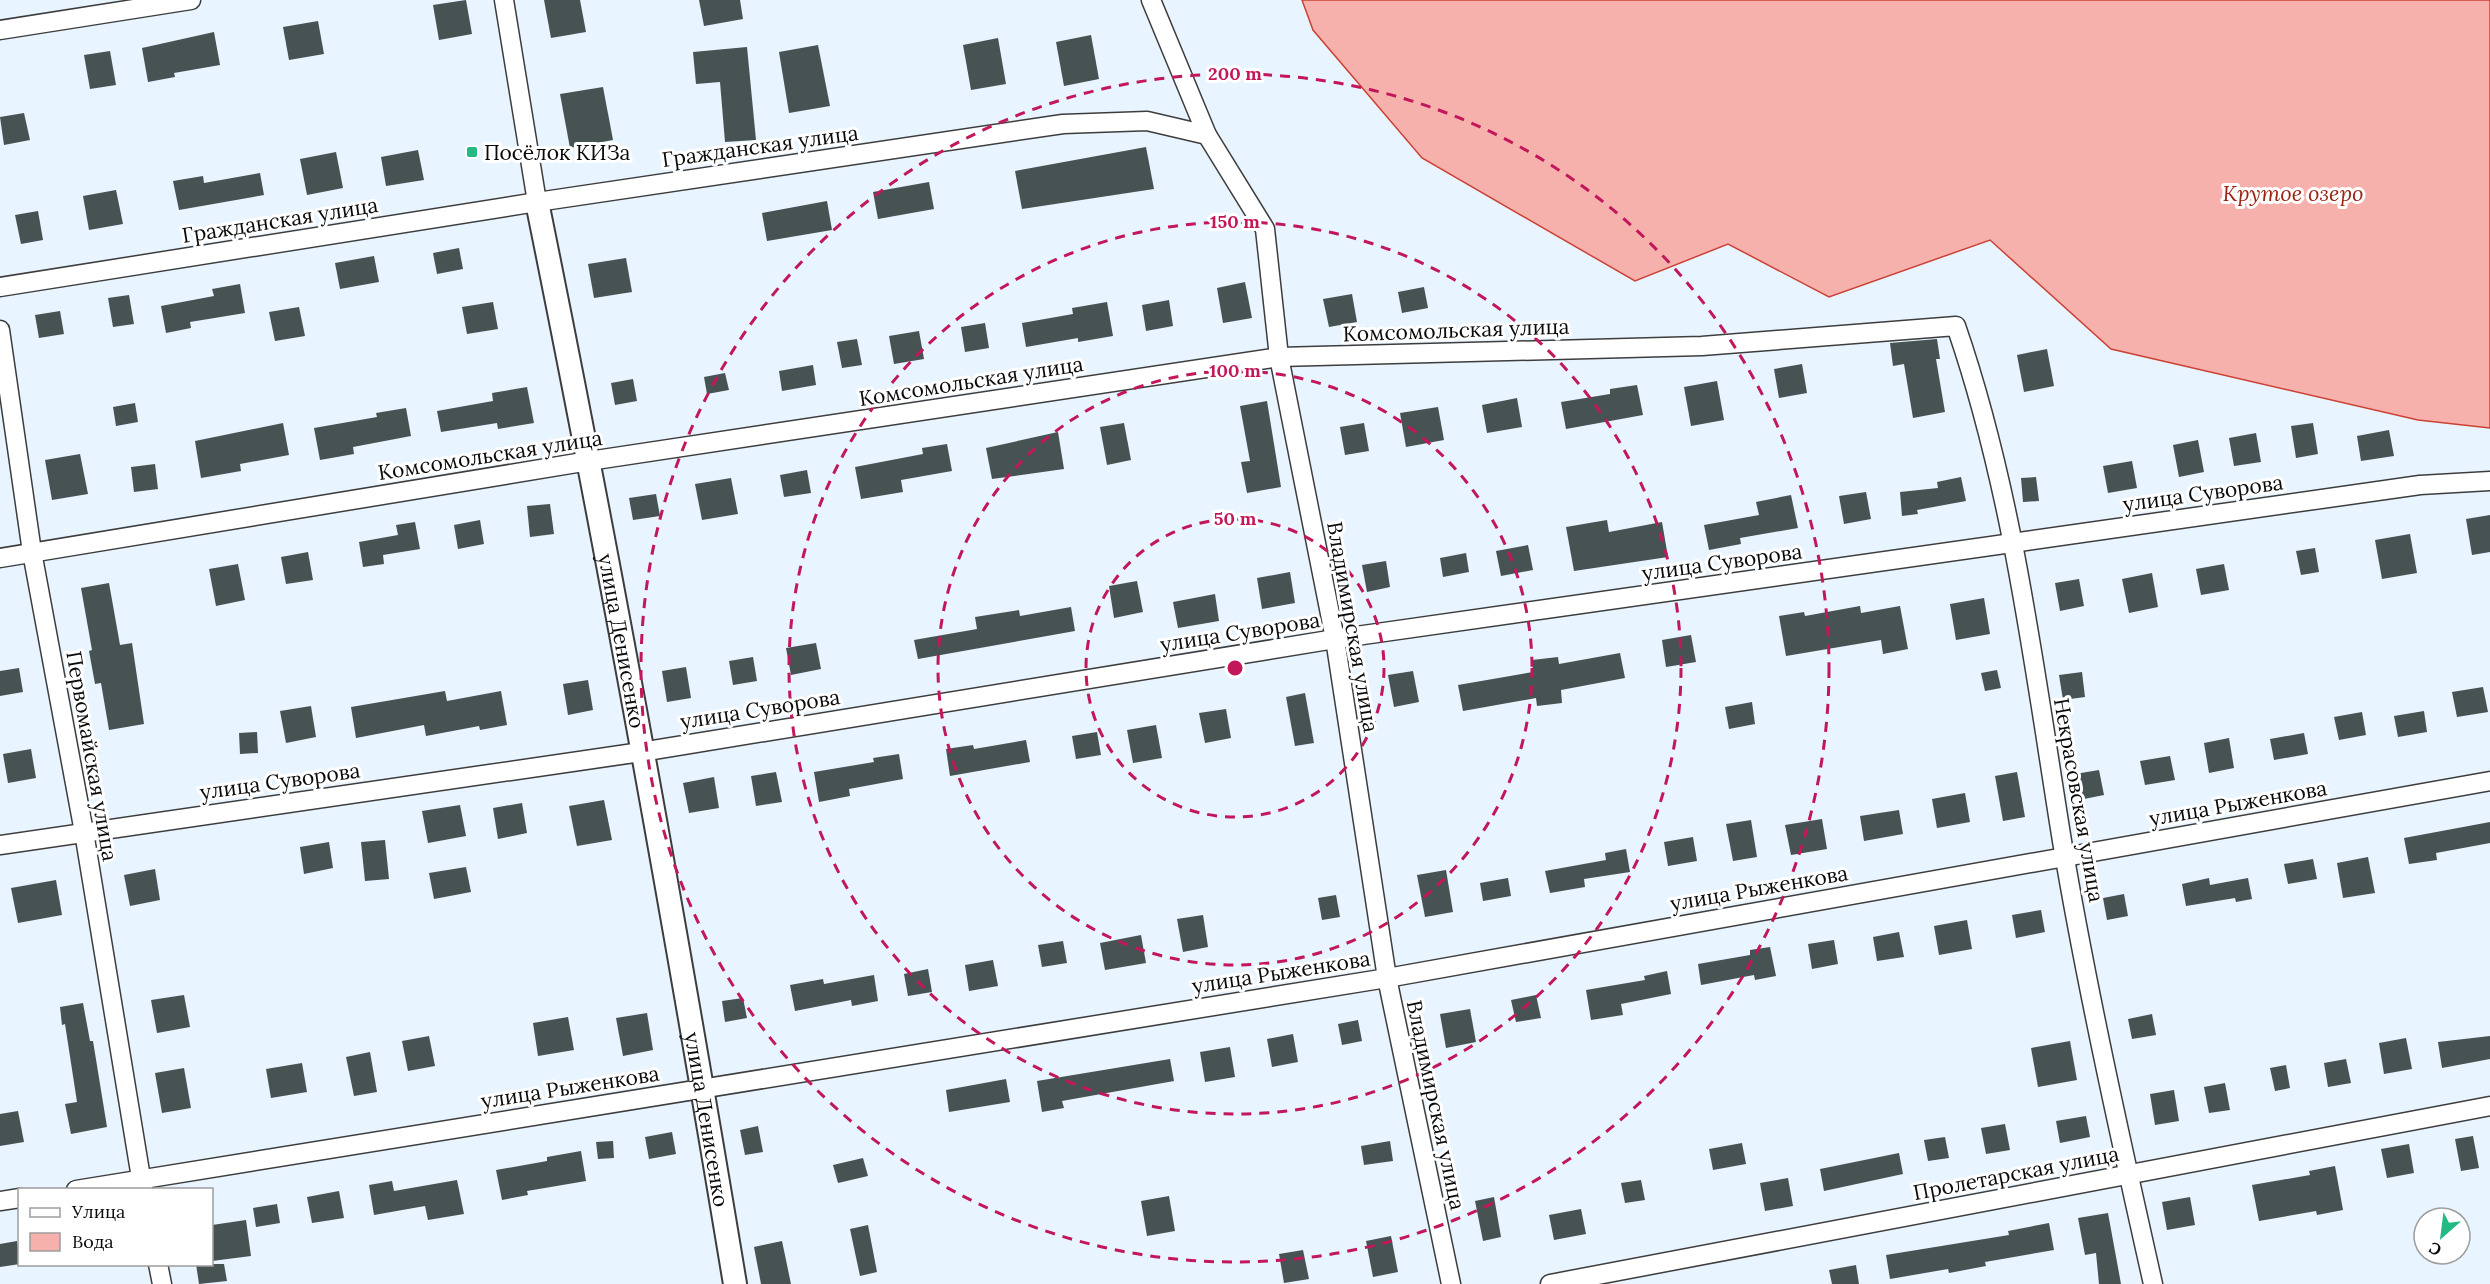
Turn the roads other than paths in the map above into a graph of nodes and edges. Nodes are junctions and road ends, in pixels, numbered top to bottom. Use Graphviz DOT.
graph roads {
  1 [pos="191,0"];
  2 [pos="504,0"];
  3 [pos="1151,0"];
  4 [pos="0,30"];
  5 [pos="1208,135"];
  6 [pos="537,202"];
  7 [pos="0,287"];
  8 [pos="1956,326"];
  9 [pos="0,330"];
  10 [pos="1279,357"];
  11 [pos="589,461"];
  12 [pos="2490,481"];
  13 [pos="2013,543"];
  14 [pos="32,552"];
  15 [pos="0,558"];
  16 [pos="1335,639"];
  17 [pos="641,752"];
  18 [pos="2490,781"];
  19 [pos="84,832"];
  20 [pos="0,845"];
  21 [pos="2065,856"];
  22 [pos="1387,978"];
  23 [pos="703,1089"];
  24 [pos="2490,1106"];
  25 [pos="2128,1174"];
  26 [pos="142,1185"];
  27 [pos="102,1188"];
  28 [pos="18,1198"];
  29 [pos="0,1201"];
  30 [pos="158,1266"];
  31 [pos="162,1284"];
  32 [pos="735,1284"];
  33 [pos="1451,1284"];
  34 [pos="1550,1284"];
  35 [pos="2153,1284"];
  1 -- 4 [label="street"];
  2 -- 6 [label="street, улица Денисенко"];
  3 -- 5 [label="street, Владимирская улица"];
  5 -- 6 [label="street, Гражданская улица"];
  5 -- 10 [label="street, Владимирская улица"];
  6 -- 7 [label="street, Гражданская улица"];
  6 -- 11 [label="street, улица Денисенко"];
  8 -- 10 [label="street, Комсомольская улица"];
  8 -- 13 [label="street, Некрасовская улица"];
  9 -- 14 [label="street, Первомайская улица"];
  10 -- 11 [label="street, Комсомольская улица"];
  10 -- 16 [label="street, Владимирская улица"];
  11 -- 14 [label="street, Комсомольская улица"];
  11 -- 17 [label="street, улица Денисенко"];
  12 -- 13 [label="street, улица Суворова"];
  13 -- 16 [label="street, улица Суворова"];
  13 -- 21 [label="street, Некрасовская улица"];
  14 -- 15 [label="street, Комсомольская улица"];
  14 -- 19 [label="street, Первомайская улица"];
  16 -- 17 [label="street, улица Суворова"];
  16 -- 22 [label="street, Владимирская улица"];
  17 -- 19 [label="street, улица Суворова"];
  17 -- 23 [label="street, улица Денисенко"];
  18 -- 21 [label="street, улица Рыженкова"];
  19 -- 20 [label="street, улица Суворова"];
  19 -- 26 [label="street, Первомайская улица"];
  21 -- 22 [label="street, улица Рыженкова"];
  21 -- 25 [label="street, Некрасовская улица"];
  22 -- 23 [label="street, улица Рыженкова"];
  22 -- 33 [label="street, Владимирская улица"];
  23 -- 26 [label="street, улица Рыженкова"];
  23 -- 32 [label="street, улица Денисенко"];
  24 -- 25 [label="street, Пролетарская улица"];
  25 -- 34 [label="street, Пролетарская улица"];
  25 -- 35 [label="street, Некрасовская улица"];
  26 -- 27 [label="street, улица Рыженкова"];
  28 -- 29 [label="street"];
  30 -- 31 [label="street"];
}
